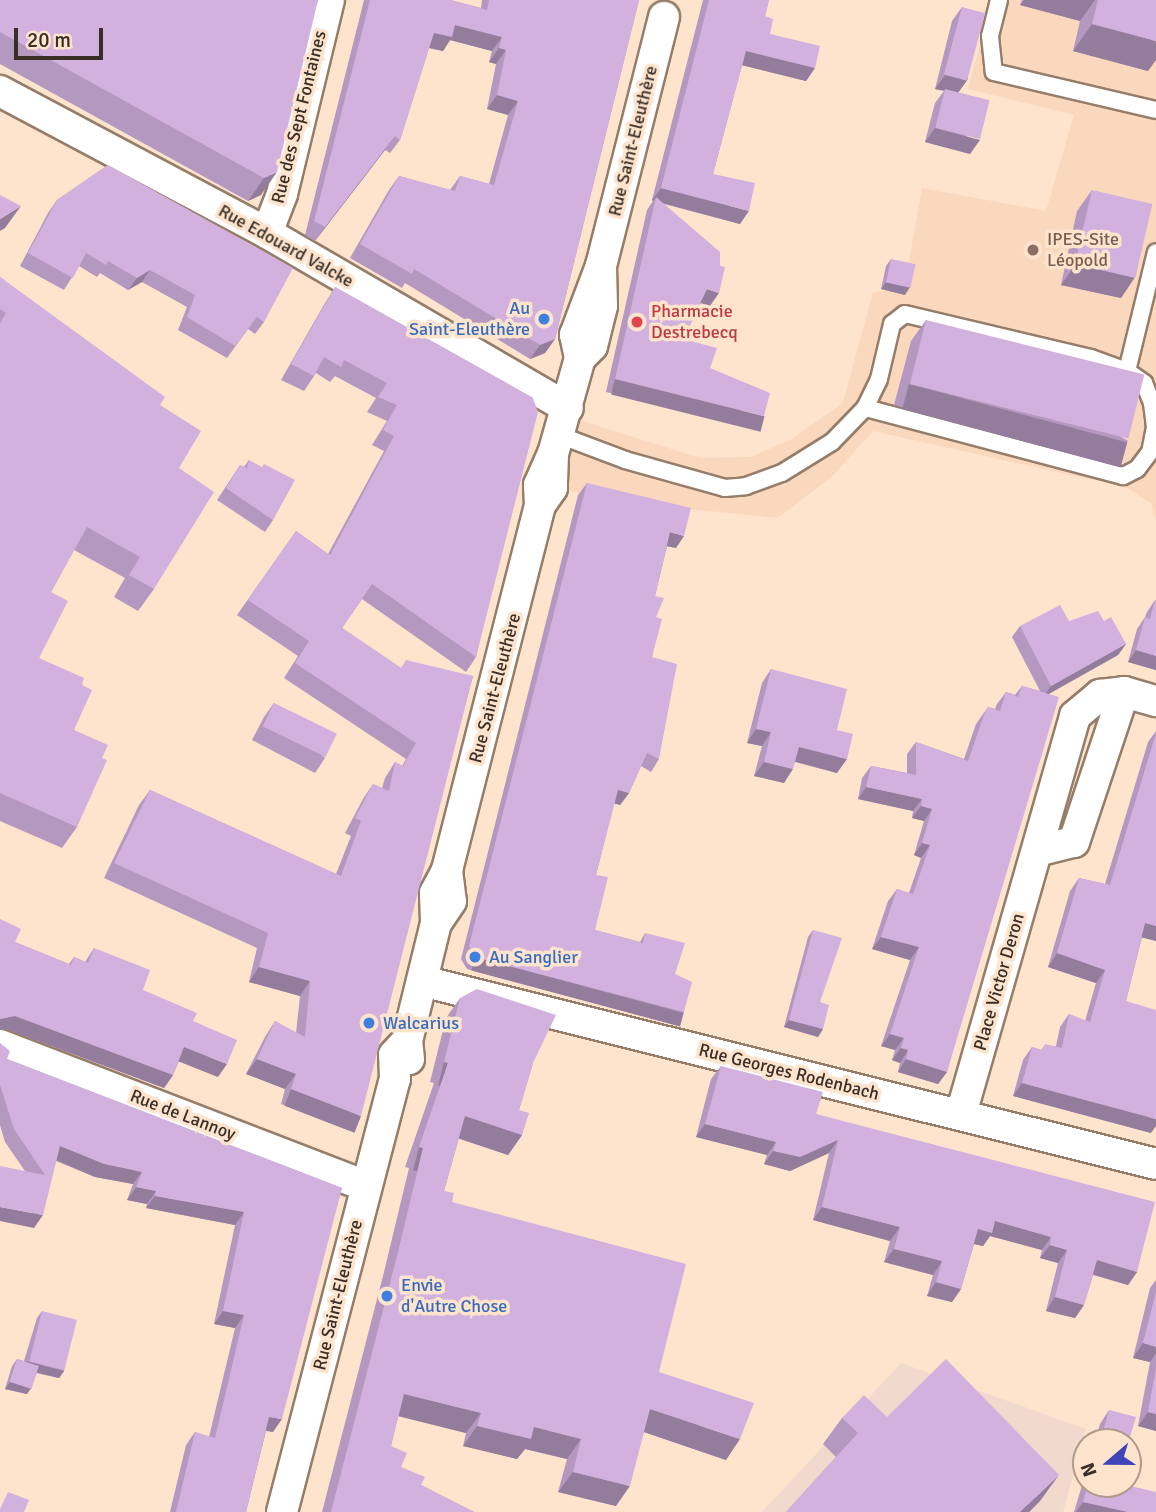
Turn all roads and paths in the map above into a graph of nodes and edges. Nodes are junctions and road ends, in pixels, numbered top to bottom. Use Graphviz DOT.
graph roads {
  1 [pos="329,0"];
  2 [pos="999,0"];
  3 [pos="667,6"];
  4 [pos="0,91"];
  5 [pos="1156,110"];
  6 [pos="267,233"];
  7 [pos="1156,251"];
  8 [pos="1128,371"];
  9 [pos="865,408"];
  10 [pos="560,432"];
  11 [pos="1156,701"];
  12 [pos="422,981"];
  13 [pos="0,1045"];
  14 [pos="961,1114"];
  15 [pos="1156,1164"];
  16 [pos="366,1185"];
  17 [pos="282,1512"];
  1 -- 6 [label="street, Rue des Sept Fontaines"];
  2 -- 5 [label="lane"];
  3 -- 10 [label="street, Rue Saint-Eleuthère"];
  4 -- 6 [label="street, Rue Edouard Valcke"];
  6 -- 10 [label="street, Rue Edouard Valcke"];
  7 -- 8 [label="lane"];
  8 -- 9 [label="lane"];
  8 -- 9 [label="lane"];
  9 -- 10 [label="lane"];
  10 -- 12 [label="street, Rue Saint-Eleuthère"];
  11 -- 14 [label="street, Place Victor Deron"];
  12 -- 14 [label="street, Rue Georges Rodenbach"];
  12 -- 16 [label="street, Rue Saint-Eleuthère"];
  13 -- 16 [label="street, Rue de Lannoy"];
  14 -- 15 [label="street, Rue Georges Rodenbach"];
  16 -- 17 [label="street, Rue Saint-Eleuthère"];
}
